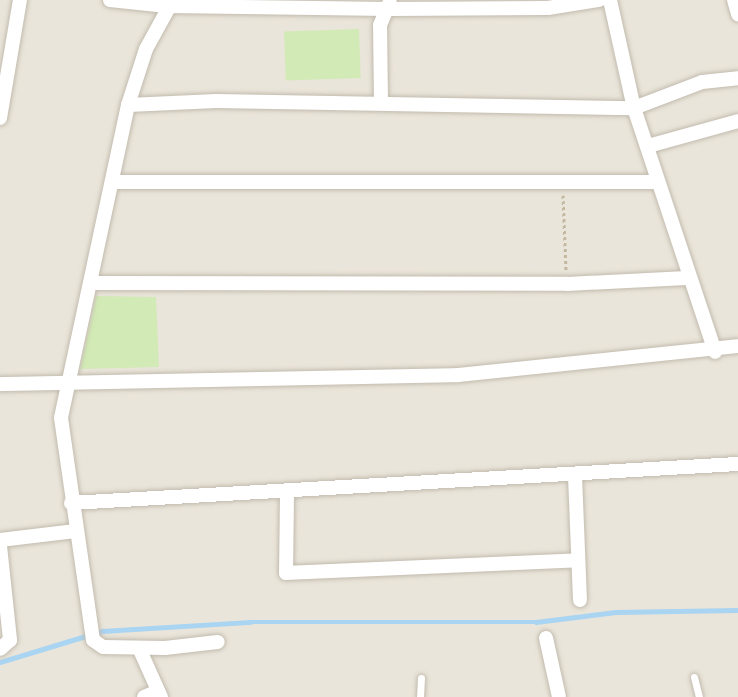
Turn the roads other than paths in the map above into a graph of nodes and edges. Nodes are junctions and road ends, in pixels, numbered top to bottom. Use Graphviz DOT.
graph roads {
  1 [pos="20,0"];
  2 [pos="110,0"];
  3 [pos="599,0"];
  4 [pos="609,0"];
  5 [pos="734,0"];
  6 [pos="170,3"];
  7 [pos="390,4"];
  8 [pos="738,14"];
  9 [pos="738,78"];
  10 [pos="381,103"];
  11 [pos="128,105"];
  12 [pos="634,108"];
  13 [pos="0,118"];
  14 [pos="738,121"];
  15 [pos="648,146"];
  16 [pos="116,182"];
  17 [pos="657,182"];
  18 [pos="687,278"];
  19 [pos="91,283"];
  20 [pos="738,346"];
  21 [pos="715,352"];
  22 [pos="65,381"];
  23 [pos="0,384"];
  24 [pos="738,464"];
  25 [pos="575,476"];
  26 [pos="287,494"];
  27 [pos="71,503"];
  28 [pos="75,531"];
  29 [pos="0,540"];
  30 [pos="0,546"];
  31 [pos="578,560"];
  32 [pos="580,600"];
  33 [pos="546,638"];
  34 [pos="218,642"];
  35 [pos="139,648"];
  36 [pos="0,649"];
  37 [pos="422,678"];
  38 [pos="694,678"];
  39 [pos="159,694"];
  40 [pos="144,697"];
  41 [pos="420,697"];
  42 [pos="560,697"];
  43 [pos="699,697"];
  1 -- 13 [label="street"];
  2 -- 6 [label="street"];
  3 -- 7 [label="street"];
  4 -- 12 [label="street"];
  5 -- 8 [label="street"];
  6 -- 7 [label="street"];
  6 -- 11 [label="street"];
  7 -- 10 [label="street"];
  9 -- 12 [label="street"];
  10 -- 11 [label="street"];
  10 -- 12 [label="street"];
  11 -- 16 [label="street"];
  12 -- 15 [label="street"];
  14 -- 15 [label="street"];
  15 -- 17 [label="street"];
  16 -- 17 [label="street"];
  16 -- 19 [label="street"];
  17 -- 18 [label="street"];
  18 -- 19 [label="street"];
  18 -- 21 [label="street"];
  19 -- 22 [label="street"];
  20 -- 21 [label="street"];
  21 -- 22 [label="street"];
  22 -- 23 [label="street"];
  22 -- 27 [label="street"];
  24 -- 25 [label="street"];
  25 -- 26 [label="street"];
  25 -- 31 [label="street"];
  26 -- 27 [label="street"];
  26 -- 31 [label="street"];
  27 -- 28 [label="street"];
  28 -- 29 [label="street"];
  28 -- 35 [label="street"];
  30 -- 36 [label="street"];
  31 -- 32 [label="street"];
  33 -- 42 [label="street"];
  34 -- 35 [label="street"];
  35 -- 39 [label="street"];
  37 -- 41 [label="lane"];
  38 -- 43 [label="lane"];
  39 -- 40 [label="street"];
}
